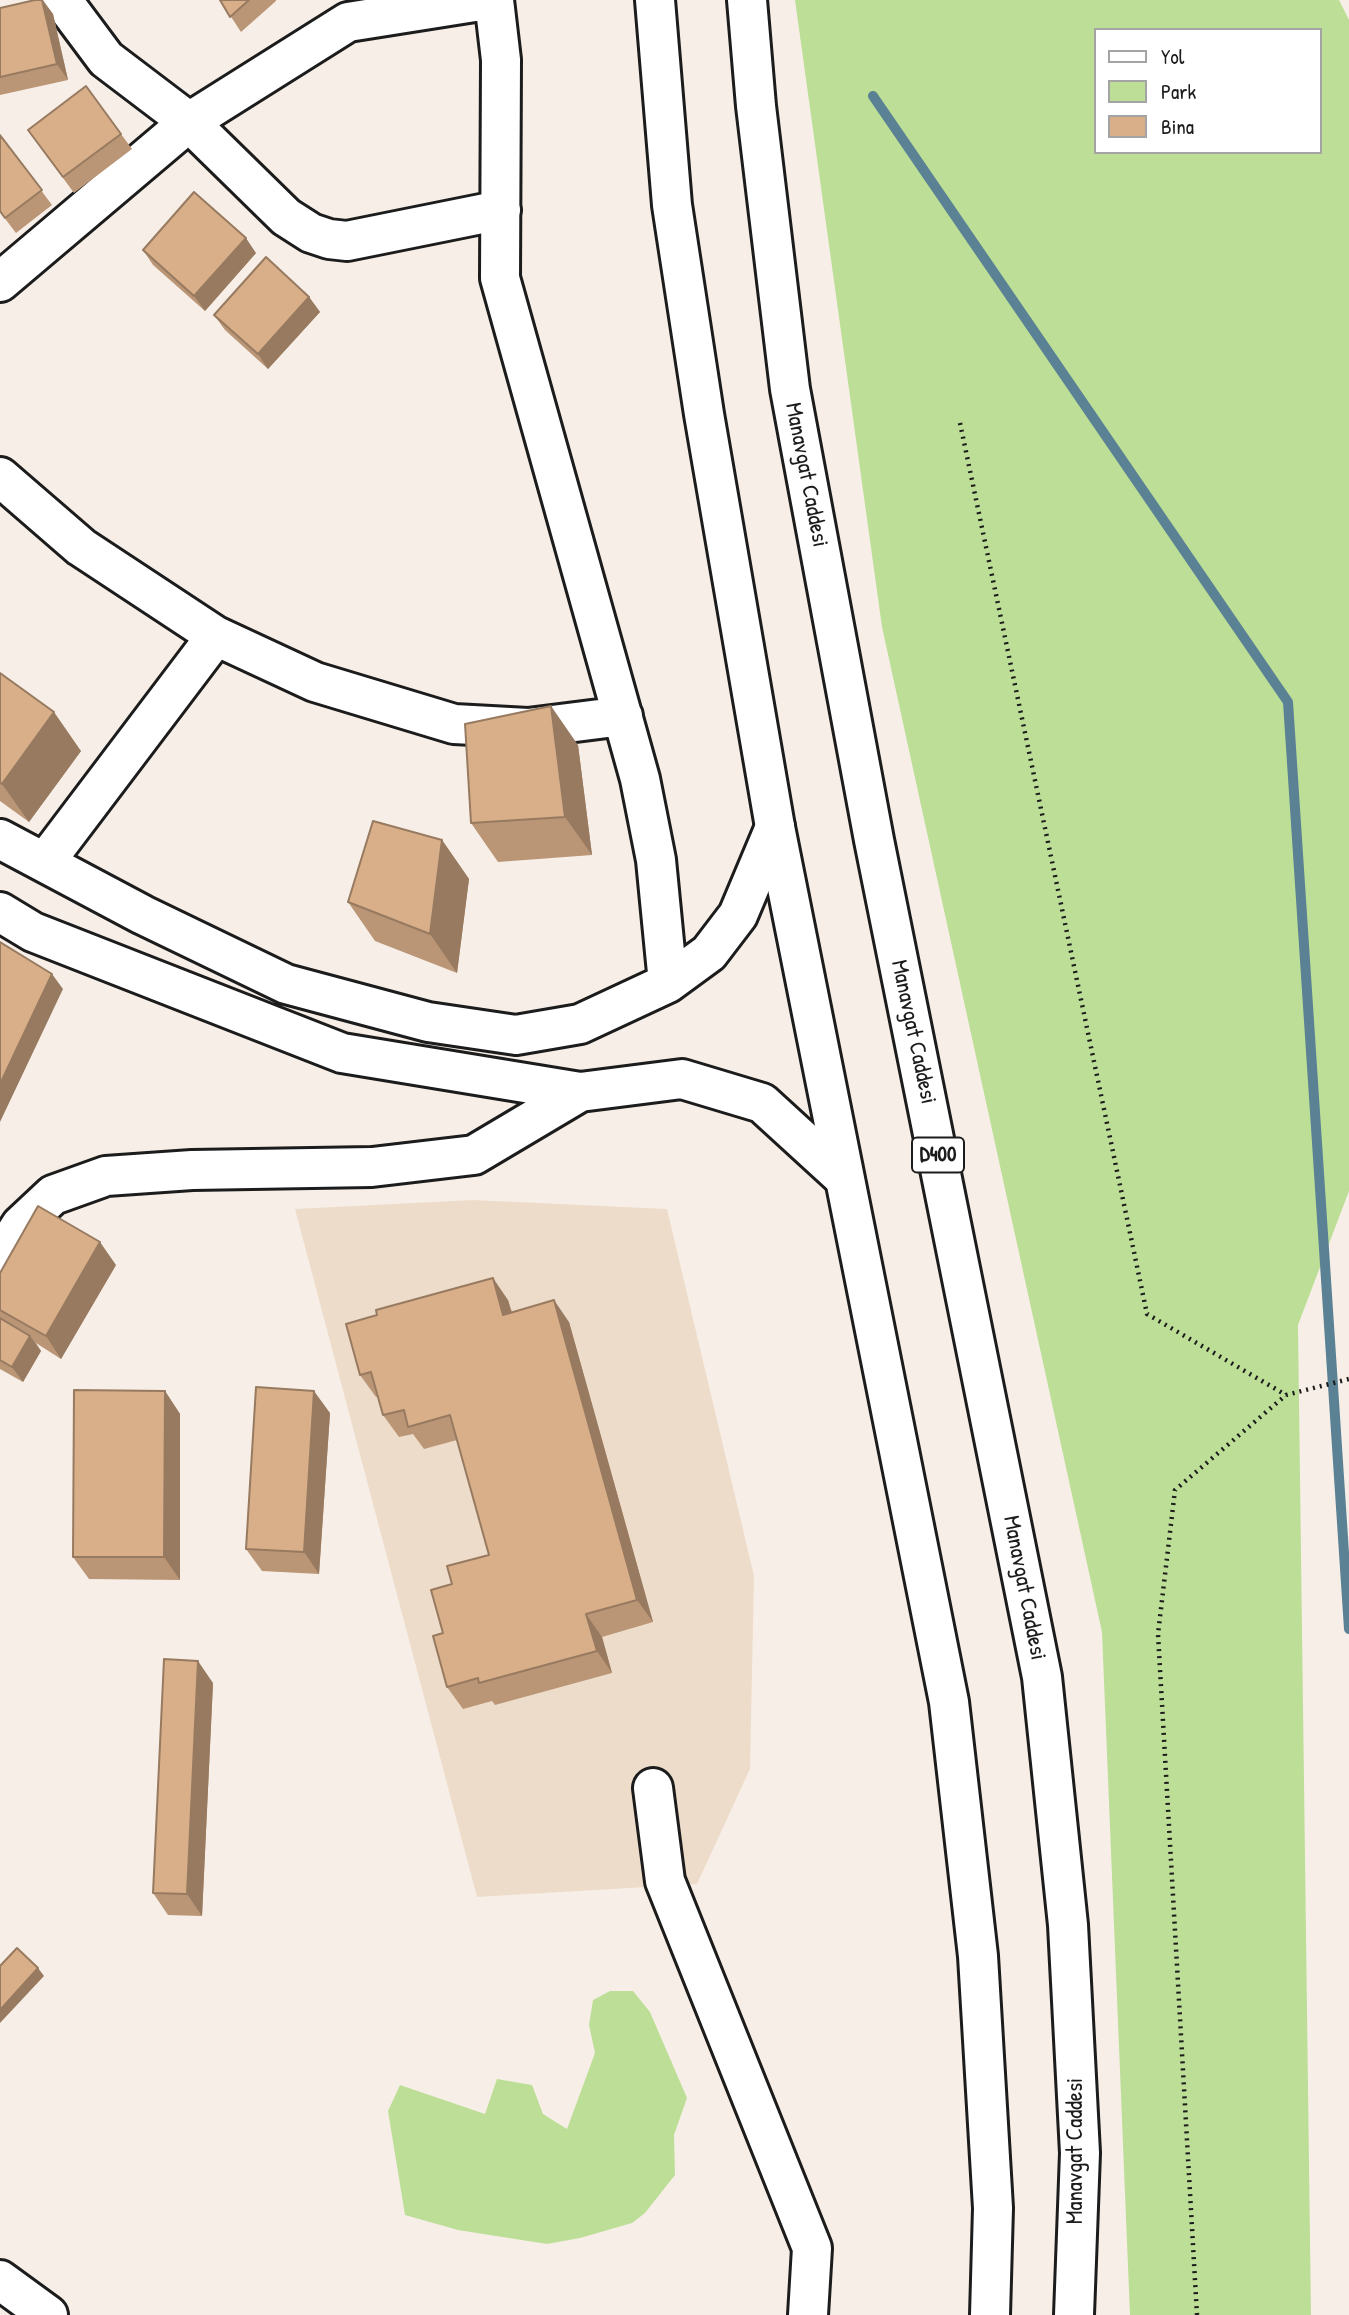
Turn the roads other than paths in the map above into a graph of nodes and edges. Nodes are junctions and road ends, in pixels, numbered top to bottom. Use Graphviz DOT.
graph roads {
  1 [pos="62,0"];
  2 [pos="487,0"];
  3 [pos="494,0"];
  4 [pos="655,0"];
  5 [pos="747,0"];
  6 [pos="344,11"];
  7 [pos="189,122"];
  8 [pos="501,210"];
  9 [pos="0,282"];
  10 [pos="0,477"];
  11 [pos="216,636"];
  12 [pos="623,716"];
  13 [pos="775,827"];
  14 [pos="0,839"];
  15 [pos="45,862"];
  16 [pos="0,912"];
  17 [pos="668,983"];
  18 [pos="580,1092"];
  19 [pos="844,1178"];
  20 [pos="0,1258"];
  21 [pos="653,1788"];
  22 [pos="0,2280"];
  23 [pos="48,2315"];
  24 [pos="808,2315"];
  25 [pos="990,2315"];
  26 [pos="1074,2315"];
  1 -- 7 [label="main road"];
  2 -- 6 [label="main road"];
  3 -- 8 [label="main road"];
  4 -- 13 [label="main road"];
  5 -- 26 [label="main road, Manavgat Caddesi / D400"];
  6 -- 7 [label="main road"];
  7 -- 8 [label="main road"];
  7 -- 9 [label="main road"];
  8 -- 12 [label="main road"];
  10 -- 11 [label="main road"];
  11 -- 12 [label="main road"];
  11 -- 15 [label="main road"];
  12 -- 17 [label="main road"];
  13 -- 17 [label="main road"];
  13 -- 19 [label="main road"];
  14 -- 15 [label="main road"];
  15 -- 17 [label="main road"];
  16 -- 18 [label="main road"];
  18 -- 19 [label="main road"];
  18 -- 20 [label="main road"];
  19 -- 25 [label="main road"];
  21 -- 24 [label="main road"];
  22 -- 23 [label="main road"];
}
